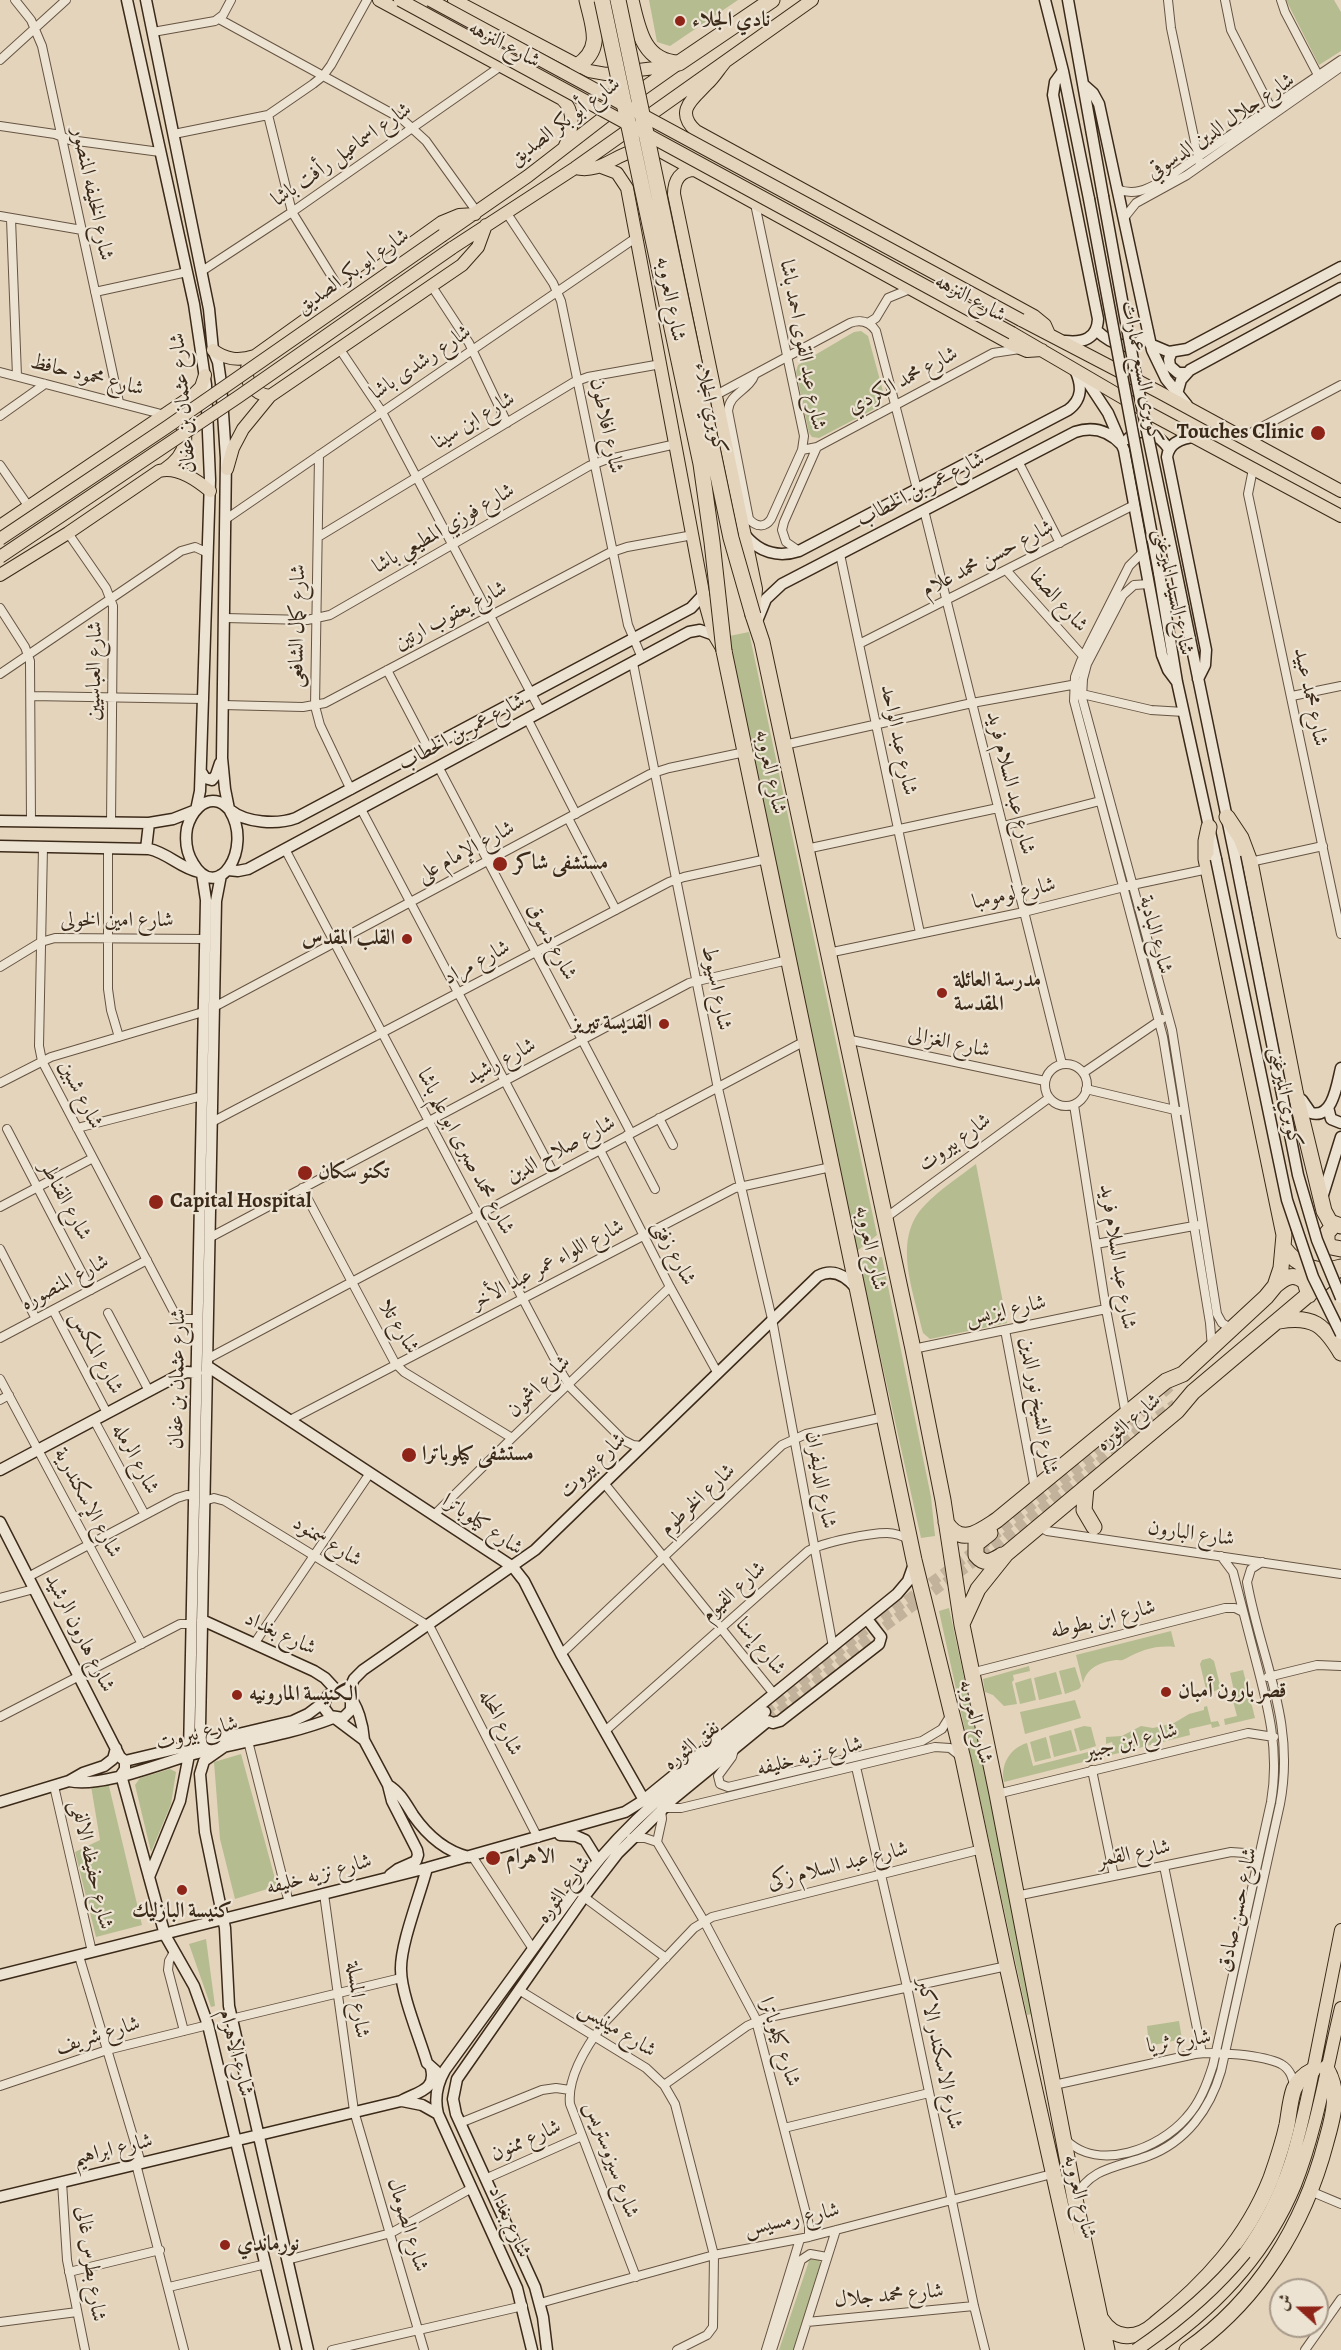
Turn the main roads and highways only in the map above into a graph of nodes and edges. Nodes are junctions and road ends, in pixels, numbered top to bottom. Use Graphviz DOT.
graph roads {
  1 [pos="127,0"];
  2 [pos="146,0"];
  3 [pos="379,0"];
  4 [pos="400,0"];
  5 [pos="430,0"];
  6 [pos="454,0"];
  7 [pos="602,0"];
  8 [pos="772,0"];
  9 [pos="812,0"];
  10 [pos="1045,0"];
  11 [pos="1068,0"];
  12 [pos="627,1"];
  13 [pos="588,7"];
  14 [pos="725,62"];
  15 [pos="677,64"];
  16 [pos="583,69"];
  17 [pos="1063,71"];
  18 [pos="1084,85"];
  19 [pos="571,109"];
  20 [pos="723,146"];
  21 [pos="564,149"];
  22 [pos="601,167"];
  23 [pos="575,168"];
  24 [pos="695,170"];
  25 [pos="709,178"];
  26 [pos="476,213"];
  27 [pos="486,225"];
  28 [pos="681,227"];
  29 [pos="643,267"];
  30 [pos="1341,267"];
  31 [pos="1341,288"];
  32 [pos="1096,330"];
  33 [pos="1148,332"];
  34 [pos="1049,334"];
  35 [pos="1064,341"];
  36 [pos="1150,344"];
  37 [pos="213,350"];
  38 [pos="1042,350"];
  39 [pos="1172,352"];
  40 [pos="255,356"];
  41 [pos="1079,372"];
  42 [pos="1186,374"];
  43 [pos="205,375"];
  44 [pos="1177,394"];
  45 [pos="270,396"];
  46 [pos="1189,408"];
  47 [pos="165,415"];
  48 [pos="1042,423"];
  49 [pos="1195,437"];
  50 [pos="1052,444"];
  51 [pos="1123,447"];
  52 [pos="1169,449"];
  53 [pos="165,469"];
  54 [pos="227,469"];
  55 [pos="1341,490"];
  56 [pos="210,491"];
  57 [pos="1341,516"];
  58 [pos="0,526"];
  59 [pos="745,535"];
  60 [pos="0,539"];
  61 [pos="0,558"];
  62 [pos="0,575"];
  63 [pos="704,594"];
  64 [pos="755,620"];
  65 [pos="714,635"];
  66 [pos="724,651"];
  67 [pos="1198,679"];
  68 [pos="1177,682"];
  69 [pos="222,753"];
  70 [pos="202,773"];
  71 [pos="196,810"];
  72 [pos="230,810"];
  73 [pos="1227,817"];
  74 [pos="0,821"];
  75 [pos="149,823"];
  76 [pos="1209,827"];
  77 [pos="0,846"];
  78 [pos="146,849"];
  79 [pos="1235,857"];
  80 [pos="1212,864"];
  81 [pos="224,872"];
  82 [pos="201,873"];
  83 [pos="1291,1068"];
  84 [pos="1341,1068"];
  85 [pos="1251,1079"];
  86 [pos="1295,1091"];
  87 [pos="1328,1107"];
  88 [pos="1341,1123"];
  89 [pos="1341,1137"];
  90 [pos="1322,1198"];
  91 [pos="1338,1225"];
  92 [pos="1284,1242"];
  93 [pos="1341,1249"];
  94 [pos="1341,1267"];
  95 [pos="1275,1286"];
  96 [pos="857,1290"];
  97 [pos="1309,1295"];
  98 [pos="1341,1298"];
  99 [pos="1341,1311"];
  100 [pos="1279,1321"];
  101 [pos="1336,1336"];
  102 [pos="1341,1353"];
  103 [pos="207,1362"];
  104 [pos="197,1373"];
  105 [pos="0,1470"];
  106 [pos="1086,1487"];
  107 [pos="199,1498"];
  108 [pos="997,1520"];
  109 [pos="0,1522"];
  110 [pos="946,1522"];
  111 [pos="1094,1527"];
  112 [pos="0,1548"];
  113 [pos="14,1549"];
  114 [pos="1006,1554"];
  115 [pos="914,1560"];
  116 [pos="513,1567"];
  117 [pos="867,1619"];
  118 [pos="197,1622"];
  119 [pos="962,1625"];
  120 [pos="345,1695"];
  121 [pos="324,1702"];
  122 [pos="766,1716"];
  123 [pos="334,1718"];
  124 [pos="364,1740"];
  125 [pos="210,1741"];
  126 [pos="224,1747"];
  127 [pos="116,1748"];
  128 [pos="189,1751"];
  129 [pos="125,1761"];
  130 [pos="121,1775"];
  131 [pos="69,1781"];
  132 [pos="388,1785"];
  133 [pos="0,1802"];
  134 [pos="644,1806"];
  135 [pos="551,1835"];
  136 [pos="471,1857"];
  137 [pos="598,1861"];
  138 [pos="427,1868"];
  139 [pos="148,1877"];
  140 [pos="388,1878"];
  141 [pos="223,1920"];
  142 [pos="1341,1930"];
  143 [pos="165,1935"];
  144 [pos="0,1975"];
  145 [pos="1341,2008"];
  146 [pos="431,2068"];
  147 [pos="1320,2069"];
  148 [pos="445,2070"];
  149 [pos="401,2101"];
  150 [pos="438,2114"];
  151 [pos="460,2123"];
  152 [pos="258,2135"];
  153 [pos="236,2140"];
  154 [pos="0,2197"];
  155 [pos="1101,2319"];
  156 [pos="1143,2333"];
  157 [pos="1091,2348"];
  158 [pos="286,2350"];
  159 [pos="309,2350"];
  160 [pos="532,2350"];
  161 [pos="547,2350"];
  162 [pos="1107,2350"];
  163 [pos="1137,2350"];
  164 [pos="1155,2350"];
  165 [pos="1187,2350"];
  1 -- 43 [label="main road, شارع عثمان بن عفان"];
  2 -- 37 [label="main road, شارع عثمان بن عفان"];
  3 -- 19 [label="main road, شارع النزهه"];
  4 -- 38 [label="main road, bridge"];
  5 -- 34 [label="main road, bridge"];
  6 -- 16 [label="main road, شارع النزهه"];
  7 -- 66 [label="highway, كوبري الجلاء, bridge"];
  8 -- 15 [label="highway"];
  9 -- 14 [label="main road, شارع ابو بكر الصديق"];
  10 -- 17 [label="main road"];
  11 -- 18 [label="main road"];
  12 -- 13 [label="highway"];
  12 -- 15 [label="highway"];
  12 -- 64 [label="highway, كوبري الجلاء, bridge"];
  13 -- 16 [label="highway"];
  14 -- 20 [label="main road, شارع النزهه"];
  14 -- 23 [label="main road, شارع ابو بكر الصديق"];
  15 -- 16 [label="main road, شارع النزهه"];
  15 -- 21 [label="main road, شارع أبو بكر الصديق"];
  16 -- 19 [label="main road"];
  17 -- 32 [label="main road"];
  17 -- 68 [label="main road, كوبرى السبع عمارات, bridge"];
  18 -- 33 [label="main road"];
  18 -- 67 [label="main road, كوبرى السبع عمارات, bridge"];
  19 -- 21 [label="main road"];
  20 -- 25 [label="main road"];
  20 -- 34 [label="main road, شارع النزهه"];
  21 -- 26 [label="main road, شارع أبو بكر الصديق"];
  22 -- 23 [label="main road, شارع النزهه"];
  22 -- 24 [label="main road, شارع النزهه"];
  22 -- 29 [label="main road, شارع العروبه"];
  23 -- 27 [label="main road, شارع ابو بكر الصديق"];
  24 -- 25 [label="main road, شارع النزهه"];
  24 -- 28 [label="main road, شارع العروبه"];
  25 -- 38 [label="main road, شارع النزهه"];
  26 -- 40 [label="main road, شارع ابو بكر الصديق"];
  26 -- 60 [label="main road, شارع ابو بكر الصديق, bridge"];
  27 -- 45 [label="main road"];
  27 -- 61 [label="main road, شارع ابو بكر الصديق, bridge"];
  28 -- 29 [label="main road"];
  28 -- 59 [label="main road, شارع العروبه"];
  29 -- 63 [label="main road, شارع العروبه"];
  30 -- 39 [label="main road"];
  31 -- 42 [label="main road"];
  32 -- 33 [label="main road"];
  32 -- 35 [label="main road"];
  33 -- 36 [label="main road"];
  34 -- 35 [label="main road, شارع النزهه"];
  35 -- 46 [label="main road, شارع النزهه"];
  36 -- 39 [label="main road"];
  36 -- 44 [label="main road"];
  37 -- 40 [label="main road"];
  37 -- 54 [label="main road, شارع عثمان بن عفان"];
  38 -- 41 [label="main road"];
  39 -- 42 [label="main road"];
  40 -- 45 [label="main road"];
  41 -- 48 [label="main road, شارع عمر بن الخطاب"];
  41 -- 49 [label="main road"];
  41 -- 51 [label="main road, شارع السيد الميرغنى"];
  42 -- 44 [label="main road"];
  43 -- 47 [label="main road"];
  43 -- 56 [label="main road, شارع عثمان بن عفان"];
  44 -- 46 [label="main road"];
  45 -- 54 [label="main road"];
  46 -- 55 [label="main road, شارع النزهه"];
  47 -- 53 [label="main road"];
  47 -- 58 [label="main road"];
  48 -- 50 [label="main road"];
  48 -- 59 [label="main road, شارع عمر بن الخطاب"];
  49 -- 52 [label="main road"];
  49 -- 57 [label="main road"];
  50 -- 51 [label="main road, شارع عمر بن الخطاب"];
  50 -- 64 [label="main road, شارع عمر بن الخطاب"];
  51 -- 52 [label="main road"];
  51 -- 68 [label="main road, شارع السيد الميرغنى"];
  52 -- 67 [label="main road, شارع السيد الميرغنى"];
  53 -- 56 [label="main road"];
  53 -- 62 [label="main road"];
  54 -- 69 [label="main road, شارع عثمان بن عفان"];
  56 -- 70 [label="main road, شارع عثمان بن عفان"];
  59 -- 64 [label="main road, شارع العروبه"];
  63 -- 65 [label="main road, شارع العروبه"];
  63 -- 72 [label="main road, شارع عمر بن الخطاب"];
  64 -- 110 [label="highway, شارع العروبه"];
  65 -- 66 [label="main road, شارع العروبه"];
  65 -- 81 [label="main road, شارع عمر بن الخطاب"];
  66 -- 96 [label="highway, شارع العروبه"];
  67 -- 73 [label="main road, شارع السيد الميرغنى"];
  68 -- 76 [label="main road, شارع السيد الميرغنى"];
  69 -- 70 [label="main road"];
  69 -- 72 [label="main road, شارع عثمان بن عفان"];
  70 -- 71 [label="main road, شارع عثمان بن عفان"];
  71 -- 72 [label="main road"];
  71 -- 75 [label="main road"];
  71 -- 82 [label="main road"];
  72 -- 81 [label="main road"];
  73 -- 79 [label="main road, شارع السيد الميرغنى"];
  73 -- 83 [label="highway"];
  74 -- 75 [label="main road"];
  75 -- 78 [label="main road"];
  76 -- 80 [label="highway"];
  77 -- 78 [label="main road"];
  78 -- 82 [label="main road"];
  79 -- 98 [label="main road, كوبري الميرغنى, bridge"];
  80 -- 85 [label="highway"];
  80 -- 101 [label="main road, كوبري الميرغنى, bridge"];
  81 -- 82 [label="main road"];
  81 -- 103 [label="main road, شارع عثمان بن عفان"];
  82 -- 104 [label="main road, شارع عثمان بن عفان"];
  83 -- 85 [label="highway"];
  83 -- 86 [label="highway"];
  84 -- 87 [label="main road"];
  85 -- 92 [label="highway"];
  86 -- 87 [label="main road"];
  86 -- 90 [label="highway"];
  87 -- 88 [label="main road"];
  89 -- 90 [label="main road"];
  90 -- 91 [label="highway"];
  91 -- 93 [label="highway"];
  92 -- 94 [label="highway"];
  92 -- 95 [label="highway, شارع الثوره"];
  94 -- 97 [label="highway, شارع الثوره"];
  95 -- 97 [label="highway"];
  95 -- 108 [label="highway, شارع الثوره"];
  96 -- 115 [label="highway, شارع العروبه"];
  96 -- 116 [label="main road, شارع بيروت"];
  97 -- 100 [label="highway, شارع الثوره"];
  99 -- 101 [label="highway"];
  100 -- 101 [label="highway"];
  100 -- 106 [label="highway, شارع الثوره"];
  101 -- 102 [label="highway"];
  103 -- 107 [label="main road, شارع عثمان بن عفان"];
  103 -- 116 [label="main road, شارع كيلوباترا"];
  104 -- 105 [label="main road"];
  104 -- 107 [label="main road, شارع عثمان بن عفان"];
  106 -- 111 [label="highway"];
  106 -- 114 [label="highway, شارع الثوره"];
  107 -- 118 [label="main road, شارع عثمان بن عفان"];
  108 -- 110 [label="highway, شارع الثوره"];
  108 -- 114 [label="highway"];
  109 -- 113 [label="main road, شارع هارون الرشيد"];
  110 -- 119 [label="highway, شارع العروبه"];
  112 -- 113 [label="main road"];
  113 -- 127 [label="main road, شارع هارون الرشيد"];
  114 -- 119 [label="highway, شارع الثوره"];
  115 -- 117 [label="main road, شارع الثوره"];
  115 -- 157 [label="highway, شارع العروبه"];
  116 -- 120 [label="main road, شارع بيروت"];
  116 -- 134 [label="main road, شارع كيلوباترا"];
  117 -- 122 [label="main road"];
  117 -- 134 [label="main road, شارع الثوره"];
  118 -- 120 [label="main road, شارع بغداد"];
  118 -- 125 [label="main road, شارع عثمان بن عفان"];
  118 -- 128 [label="main road, شارع عثمان بن عفان"];
  119 -- 155 [label="highway, شارع العروبه"];
  120 -- 121 [label="main road"];
  120 -- 123 [label="main road"];
  120 -- 124 [label="main road, شارع بغداد"];
  121 -- 123 [label="main road"];
  121 -- 125 [label="main road, شارع بيروت"];
  122 -- 134 [label="main road, نفق الثوره"];
  122 -- 151 [label="main road, شارع الثوره"];
  123 -- 124 [label="main road, شارع بغداد"];
  123 -- 126 [label="main road, شارع بيروت"];
  124 -- 132 [label="main road, شارع بغداد"];
  125 -- 128 [label="main road, شارع بيروت"];
  126 -- 128 [label="main road, شارع بيروت"];
  126 -- 141 [label="main road"];
  127 -- 129 [label="main road, شارع هارون الرشيد"];
  127 -- 131 [label="main road, شارع بيروت"];
  128 -- 129 [label="main road, شارع بيروت"];
  128 -- 130 [label="main road, شارع بيروت"];
  128 -- 139 [label="main road, شارع عثمان بن عفان"];
  129 -- 130 [label="main road"];
  130 -- 131 [label="main road, شارع بيروت"];
  130 -- 139 [label="main road, شارع الاهرام"];
  131 -- 133 [label="main road, شارع بيروت"];
  132 -- 136 [label="main road, شارع بغداد"];
  132 -- 140 [label="main road, شارع بغداد"];
  134 -- 135 [label="main road, شارع نزيه خليفه"];
  134 -- 137 [label="main road, شارع الثوره"];
  135 -- 136 [label="main road, شارع نزيه خليفه"];
  135 -- 137 [label="main road"];
  136 -- 138 [label="main road, شارع نزيه خليفه"];
  137 -- 148 [label="main road, شارع الثوره"];
  138 -- 140 [label="main road, شارع نزيه خليفه"];
  138 -- 146 [label="main road"];
  139 -- 143 [label="main road, شارع الاهرام"];
  140 -- 141 [label="main road, شارع نزيه خليفه"];
  141 -- 143 [label="main road, شارع نزيه خليفه"];
  141 -- 152 [label="main road, شارع الاهرام"];
  142 -- 147 [label="main road"];
  143 -- 144 [label="main road, شارع نزيه خليفه"];
  143 -- 153 [label="main road, شارع الاهرام"];
  145 -- 147 [label="main road"];
  146 -- 148 [label="main road"];
  146 -- 149 [label="main road"];
  147 -- 156 [label="highway"];
  147 -- 163 [label="main road, bridge"];
  147 -- 164 [label="main road"];
  147 -- 165 [label="highway"];
  148 -- 150 [label="main road, شارع الثوره"];
  149 -- 150 [label="main road"];
  149 -- 152 [label="main road"];
  150 -- 160 [label="main road, شارع بغداد"];
  151 -- 161 [label="main road, شارع بغداد"];
  152 -- 153 [label="main road, شارع ابراهيم"];
  152 -- 159 [label="main road, شارع الاهرام"];
  153 -- 154 [label="main road, شارع ابراهيم"];
  153 -- 158 [label="main road, شارع الاهرام"];
  155 -- 156 [label="highway"];
  155 -- 162 [label="highway, شارع العروبه"];
  156 -- 163 [label="highway"];
}
